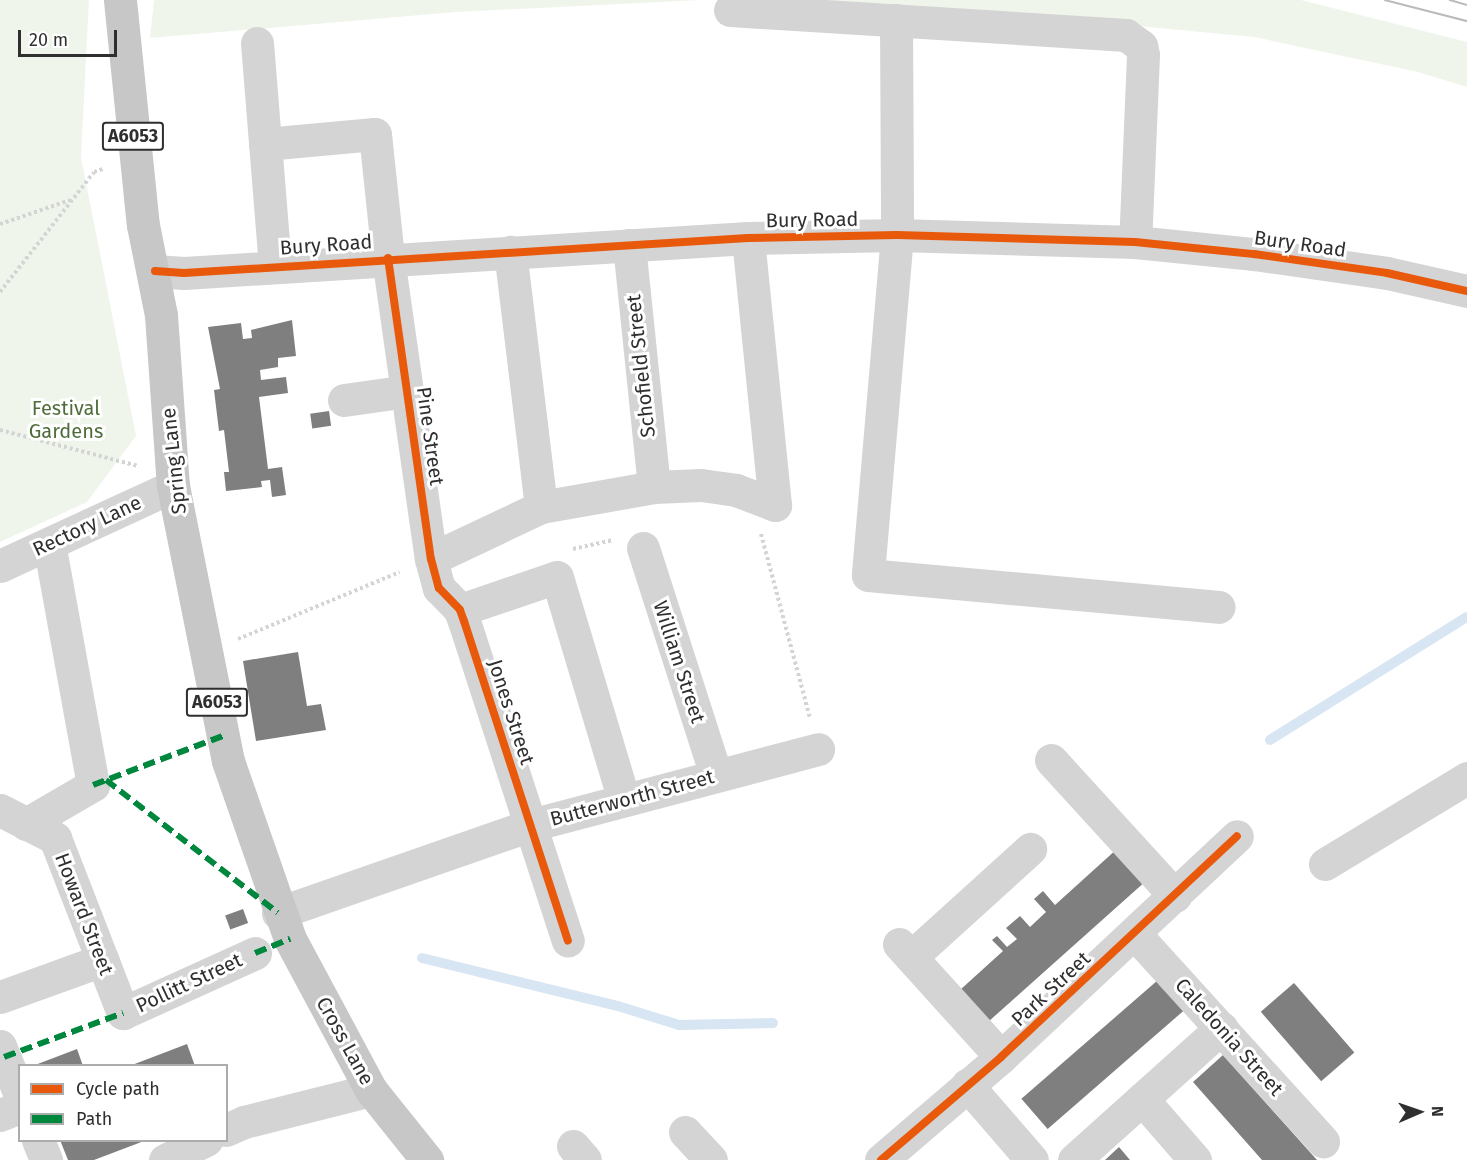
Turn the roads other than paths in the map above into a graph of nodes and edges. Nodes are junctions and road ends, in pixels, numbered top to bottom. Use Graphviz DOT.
graph roads {
  1 [pos="120,0"];
  2 [pos="730,10"];
  3 [pos="896,20"];
  4 [pos="257,43"];
  5 [pos="265,144"];
  6 [pos="897,235"];
  7 [pos="748,238"];
  8 [pos="1135,242"];
  9 [pos="628,245"];
  10 [pos="510,252"];
  11 [pos="388,258"];
  12 [pos="275,265"];
  13 [pos="155,271"];
  14 [pos="1467,291"];
  15 [pos="407,391"];
  16 [pos="344,400"];
  17 [pos="173,486"];
  18 [pos="654,487"];
  19 [pos="541,507"];
  20 [pos="630,543"];
  21 [pos="49,544"];
  22 [pos="431,559"];
  23 [pos="0,566"];
  24 [pos="1219,607"];
  25 [pos="460,610"];
  26 [pos="818,749"];
  27 [pos="1052,760"];
  28 [pos="716,776"];
  29 [pos="1467,778"];
  30 [pos="624,800"];
  31 [pos="13,817"];
  32 [pos="531,825"];
  33 [pos="1237,836"];
  34 [pos="1030,849"];
  35 [pos="1325,864"];
  36 [pos="1175,896"];
  37 [pos="278,913"];
  38 [pos="1135,934"];
  39 [pos="568,941"];
  40 [pos="255,953"];
  41 [pos="102,960"];
  42 [pos="0,997"];
  43 [pos="123,1013"];
  44 [pos="1221,1028"];
  45 [pos="0,1046"];
  46 [pos="1001,1058"];
  47 [pos="967,1085"];
  48 [pos="18,1090"];
  49 [pos="371,1090"];
  50 [pos="1142,1099"];
  51 [pos="18,1108"];
  52 [pos="0,1115"];
  53 [pos="228,1129"];
  54 [pos="685,1132"];
  55 [pos="1323,1141"];
  56 [pos="39,1142"];
  57 [pos="202,1142"];
  58 [pos="46,1160"];
  59 [pos="165,1160"];
  60 [pos="427,1160"];
  61 [pos="711,1160"];
  62 [pos="881,1160"];
  63 [pos="1032,1160"];
  64 [pos="1074,1160"];
  65 [pos="1195,1160"];
  1 -- 13 [label="main road, Spring Lane / A6053"];
  2 -- 3 [label="street"];
  3 -- 6 [label="street"];
  3 -- 8 [label="street"];
  4 -- 5 [label="street"];
  5 -- 11 [label="street, Pine Street"];
  5 -- 12 [label="street"];
  6 -- 7 [label="street, Bury Road"];
  6 -- 8 [label="street, Bury Road"];
  6 -- 24 [label="street"];
  7 -- 9 [label="street, Bury Road"];
  7 -- 18 [label="street"];
  8 -- 14 [label="street, Bury Road"];
  9 -- 10 [label="street, Bury Road"];
  9 -- 18 [label="street, Schofield Street"];
  10 -- 11 [label="street, Bury Road"];
  10 -- 19 [label="street"];
  11 -- 12 [label="street, Bury Road"];
  11 -- 15 [label="street, Pine Street"];
  12 -- 13 [label="street, Bury Road"];
  13 -- 17 [label="main road, Spring Lane / A6053"];
  15 -- 16 [label="street"];
  15 -- 22 [label="street, Pine Street"];
  17 -- 21 [label="street, Rectory Lane"];
  17 -- 37 [label="main road, Spring Lane / A6053"];
  18 -- 19 [label="street"];
  19 -- 22 [label="street"];
  20 -- 28 [label="street, William Street"];
  21 -- 23 [label="street, Rectory Lane"];
  21 -- 31 [label="street"];
  22 -- 25 [label="street, Pine Street"];
  25 -- 30 [label="street"];
  25 -- 32 [label="street, Jones Street"];
  26 -- 28 [label="street, Butterworth Street"];
  27 -- 36 [label="street"];
  28 -- 30 [label="street, Butterworth Street"];
  29 -- 35 [label="street"];
  30 -- 32 [label="street, Butterworth Street"];
  31 -- 41 [label="street, Howard Street"];
  32 -- 37 [label="street, Butterworth Street"];
  32 -- 39 [label="street, Jones Street"];
  33 -- 36 [label="street, Park Street"];
  34 -- 46 [label="street"];
  36 -- 38 [label="street, Park Street"];
  37 -- 49 [label="main road, Cross Lane / A6053"];
  38 -- 44 [label="street, Caledonia Street"];
  38 -- 46 [label="street, Park Street"];
  40 -- 43 [label="street, Pollitt Street"];
  41 -- 42 [label="street"];
  41 -- 43 [label="street, Howard Street"];
  44 -- 50 [label="street"];
  44 -- 55 [label="street, Caledonia Street"];
  45 -- 48 [label="street"];
  46 -- 47 [label="street, Park Street"];
  47 -- 62 [label="street, Park Street"];
  47 -- 63 [label="street"];
  49 -- 53 [label="street"];
  49 -- 60 [label="main road, Cross Lane / A6053"];
  50 -- 64 [label="street"];
  50 -- 65 [label="street"];
  51 -- 52 [label="street"];
  54 -- 61 [label="street"];
  56 -- 58 [label="street"];
  57 -- 59 [label="street"];
}
